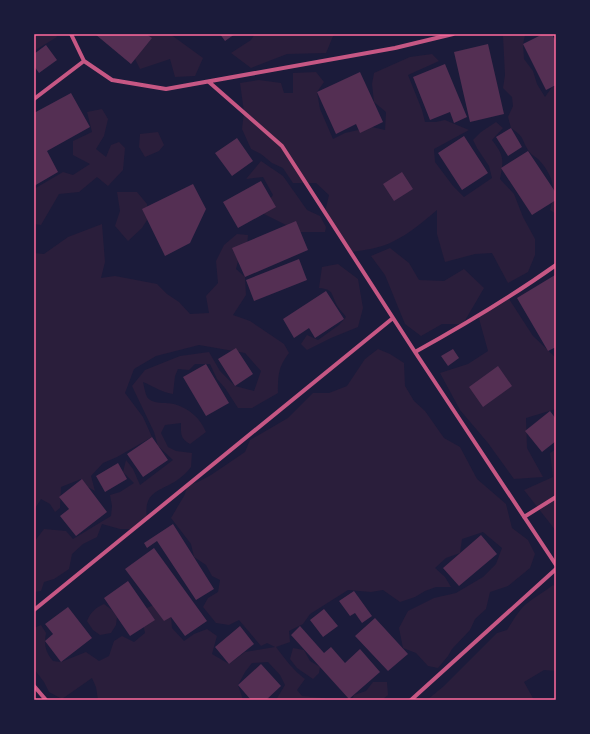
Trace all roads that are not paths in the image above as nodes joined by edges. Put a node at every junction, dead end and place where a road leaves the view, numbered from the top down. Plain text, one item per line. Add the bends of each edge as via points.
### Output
1 (71, 34) edge
2 (453, 34) edge
3 (84, 61) junction
4 (209, 82) junction
5 (34, 99) edge
6 (556, 265) edge
7 (393, 318) junction
8 (415, 352) junction
9 (556, 497) edge
10 (524, 517) junction
11 (556, 565) edge
12 (556, 569) edge
13 (34, 610) edge
14 (34, 686) edge
15 (46, 700) edge
16 (411, 700) edge

1 - 3 street
2 - 4 street via 395,48
3 - 4 street via 112,80 127,83 166,89
3 - 5 street
4 - 7 street via 282,146
6 - 8 street via 472,321
7 - 8 street
7 - 13 street
8 - 10 street
9 - 10 street
10 - 11 street
12 - 16 street
14 - 15 street

